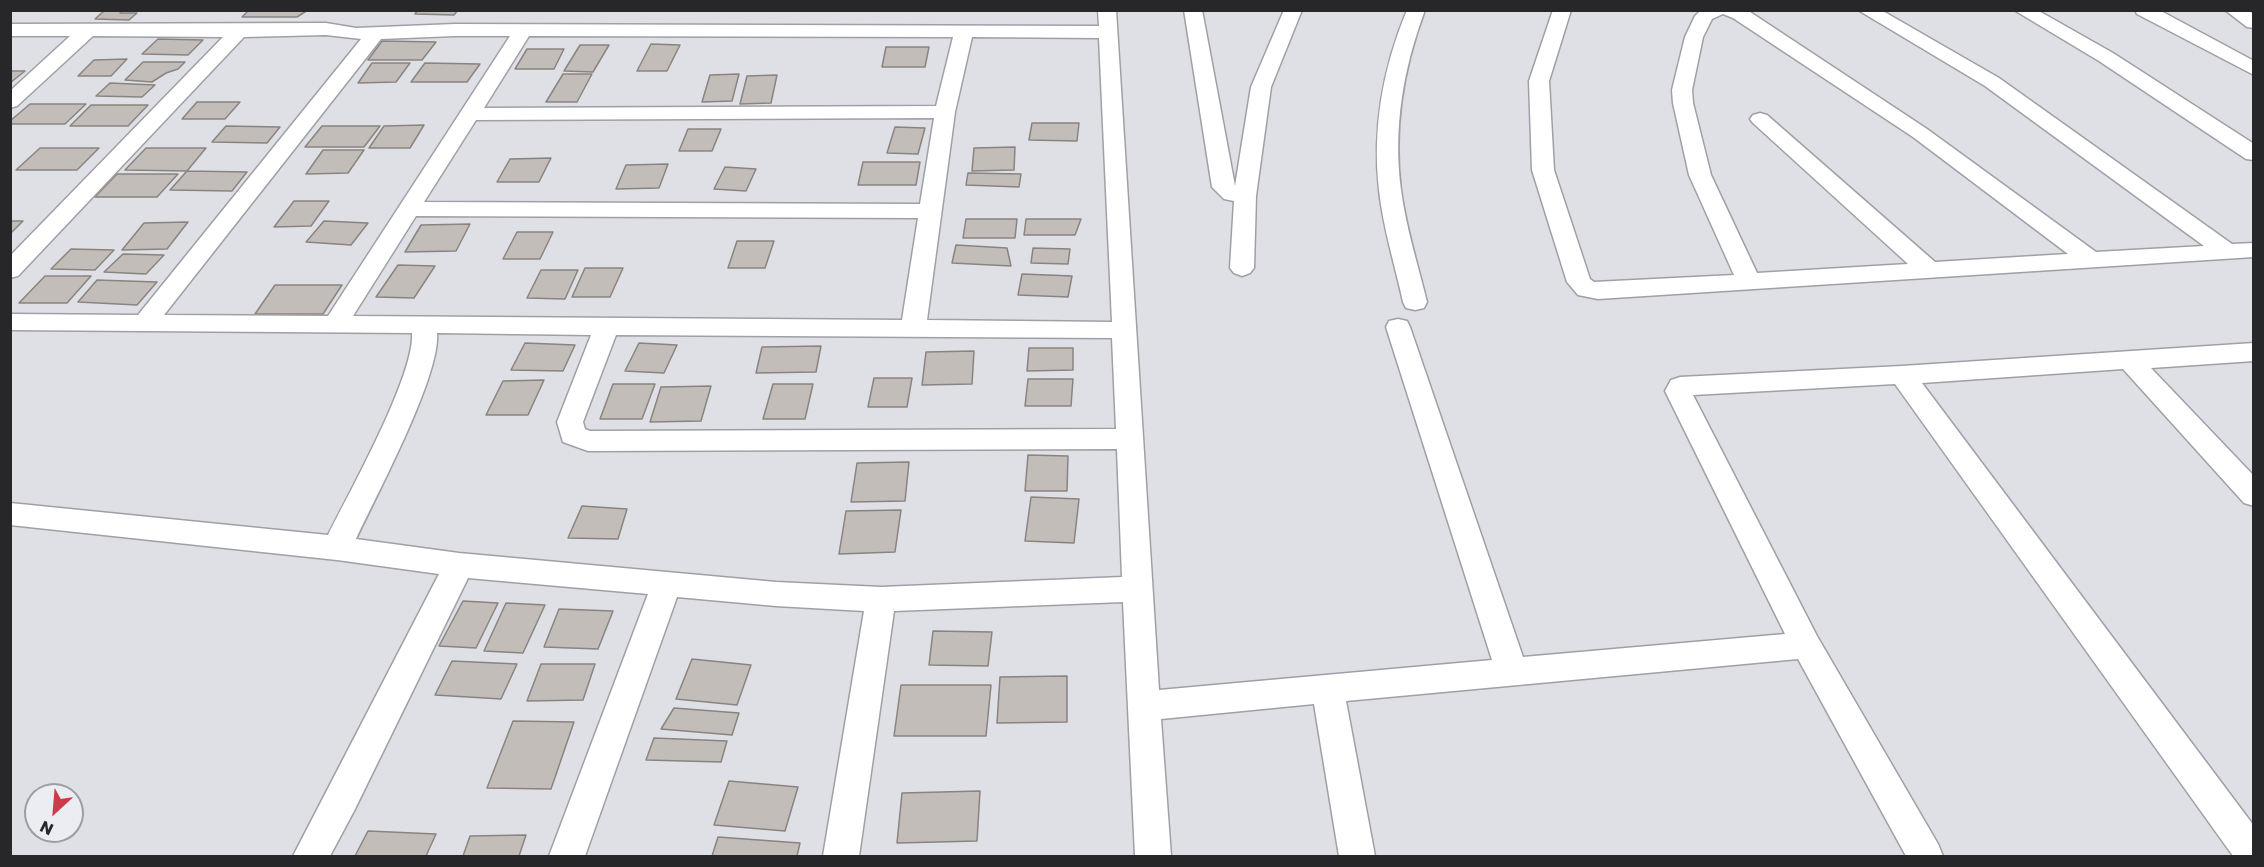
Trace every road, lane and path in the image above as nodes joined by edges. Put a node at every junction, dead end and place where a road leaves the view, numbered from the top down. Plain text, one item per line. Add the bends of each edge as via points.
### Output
1 (344, 10) edge
2 (600, 10) edge
3 (851, 10) edge
4 (1192, 10) edge
5 (1293, 10) edge
6 (1416, 10) edge
7 (1562, 10) edge
8 (1717, 10) edge
9 (1867, 10) edge
10 (2023, 10) edge
11 (2144, 10) edge
12 (2234, 10) edge
13 (1730, 11) edge
14 (1108, 21) edge
15 (2253, 23) edge
16 (326, 29) junction
17 (10, 30) edge
18 (88, 30) junction
19 (523, 30) junction
20 (589, 30) junction
21 (239, 31) junction
22 (845, 32) junction
23 (964, 32) junction
24 (375, 34) junction
25 (2253, 69) edge
26 (10, 102) edge
27 (945, 112) junction
28 (469, 114) junction
29 (1760, 119) dead end
30 (2253, 154) edge
31 (1245, 196) junction
32 (407, 209) junction
33 (930, 211) junction
34 (2253, 250) edge
35 (2228, 252) junction
36 (2091, 260) junction
37 (1242, 268) dead end
38 (10, 271) edge
39 (1930, 271) junction
40 (1749, 282) junction
41 (1415, 302) dead end
42 (146, 321) junction
43 (10, 322) edge
44 (336, 323) junction
45 (420, 324) junction
46 (607, 326) junction
47 (1398, 327) dead end
48 (913, 329) junction
49 (1125, 330) junction
50 (2253, 352) edge
51 (2130, 361) junction
52 (1902, 375) junction
53 (1129, 439) junction
54 (2253, 495) edge
55 (10, 514) edge
56 (337, 548) junction
57 (459, 565) junction
58 (667, 584) junction
59 (1136, 589) junction
60 (881, 599) junction
61 (1806, 645) junction
62 (1512, 672) junction
63 (1328, 689) junction
64 (1144, 706) junction
65 (311, 856) edge
66 (567, 856) edge
67 (841, 856) edge
68 (1153, 856) edge
69 (1357, 856) edge
70 (1925, 856) edge
71 (2253, 856) edge

1 - 16 street
2 - 20 street
3 - 22 street
4 - 31 street via 1222,187
5 - 31 street via 1261,87
6 - 41 street via 1393,77 1387,119 1390,190
7 - 40 street via 1539,81 1544,170 1579,282 1598,291
8 - 40 street via 1704,16 1694,37 1682,90 1683,103 1700,175
9 - 35 street via 1992,82
10 - 30 street via 2106,57
11 - 25 street
12 - 15 street
13 - 36 street via 1920,134
14 - 23 street
14 - 49 street
16 - 21 street
16 - 24 street
17 - 18 street
18 - 21 street
18 - 26 street
19 - 20 street
19 - 24 street
19 - 28 street
20 - 22 street
21 - 38 street
22 - 23 street
23 - 27 street
24 - 42 street
27 - 28 street
27 - 33 street
28 - 32 street
29 - 39 street
31 - 37 street
32 - 33 street
32 - 44 street
33 - 48 street
34 - 35 street
35 - 36 street
36 - 39 street
39 - 40 street
42 - 43 street
42 - 44 street
44 - 45 street
45 - 46 street
45 - 56 street via 425,341 414,381
46 - 48 street
46 - 53 street via 570,422 573,435 588,441
47 - 62 street
48 - 49 street
49 - 53 street
50 - 51 street
51 - 52 street
51 - 54 street
52 - 61 street via 1688,384 1678,391
52 - 71 street
53 - 59 street
55 - 56 street
56 - 57 street
57 - 58 street
57 - 65 street
58 - 60 street
58 - 66 street
59 - 60 street
59 - 64 street
60 - 67 street
61 - 62 street
61 - 70 street
62 - 63 street
63 - 64 street
63 - 69 street
64 - 68 street

